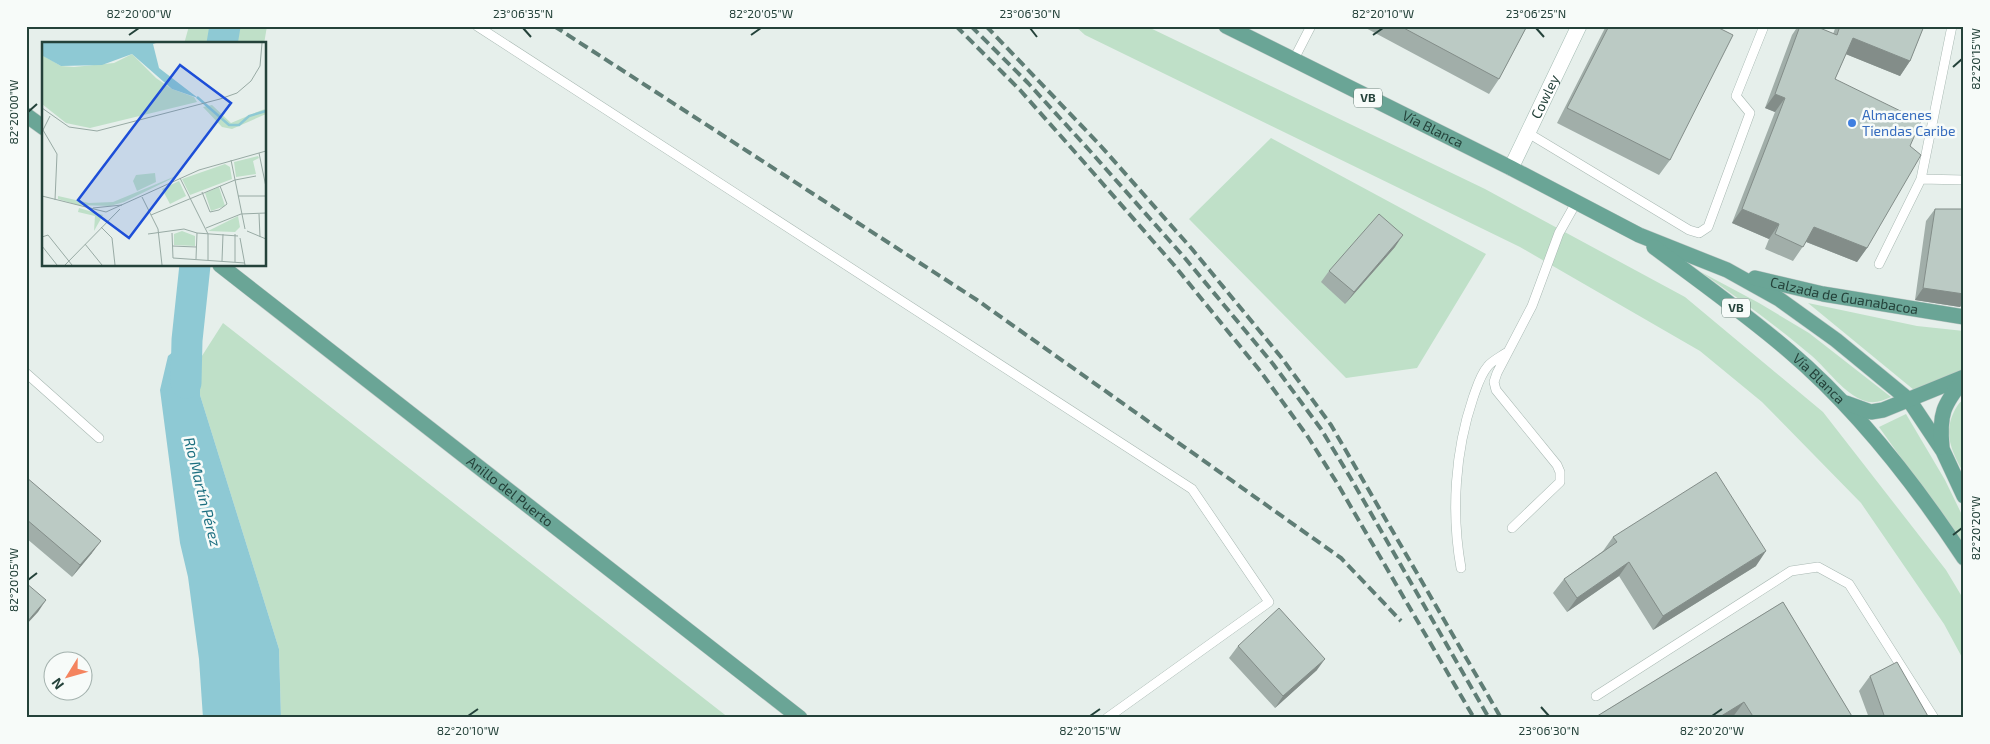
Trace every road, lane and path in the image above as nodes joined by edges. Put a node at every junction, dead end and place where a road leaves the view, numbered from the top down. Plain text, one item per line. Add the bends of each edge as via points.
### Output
1 (477, 26) edge
2 (1226, 26) edge
3 (1311, 26) edge
4 (1579, 26) edge
5 (1764, 26) edge
6 (1952, 26) edge
7 (1293, 61) junction
8 (26, 115) edge
9 (42, 127) edge
10 (1528, 133) junction
11 (1511, 168) junction
12 (1921, 179) junction
13 (1964, 180) edge
14 (1578, 202) junction
15 (1639, 235) junction
16 (1879, 264) dead end
17 (225, 268) edge
18 (1727, 270) junction
19 (1964, 317) edge
20 (1506, 353) junction
21 (26, 373) edge
22 (1964, 378) edge
23 (1828, 387) junction
24 (1909, 400) junction
25 (99, 438) dead end
26 (1942, 451) junction
27 (1964, 496) edge
28 (1512, 528) dead end
29 (1964, 558) edge
30 (1461, 568) dead end
31 (1596, 696) dead end
32 (800, 718) edge
33 (1108, 718) edge
34 (1934, 718) edge

1 - 33 lane via 1192,489 1269,602
2 - 7 main road, Vía Blanca / VB
3 - 7 lane
4 - 10 street, Cowley
5 - 10 lane via 1736,96 1750,112 1708,227 1699,233
6 - 12 lane
7 - 11 main road, Vía Blanca / VB
8 - 9 main road
10 - 11 street, Cowley
11 - 14 main road, Vía Blanca / VB
12 - 13 lane
12 - 16 lane
14 - 15 main road, Vía Blanca / VB
14 - 20 lane via 1559,233 1532,306
15 - 18 main road, Vía Blanca / VB
15 - 23 main road, Vía Blanca / VB via 1756,324
17 - 32 main road, Anillo del Puerto
18 - 19 main road, Calzada de Guanabacoa via 1823,294
18 - 24 main road, Vía Blanca / VB via 1801,314
20 - 28 lane via 1494,382 1496,390 1560,472 1560,482
20 - 30 lane via 1488,366 1465,421 1456,499
21 - 25 lane
22 - 24 main road
22 - 26 main road via 1942,416
23 - 24 main road via 1845,402 1871,412
23 - 29 main road, Vía Blanca / VB via 1896,463
24 - 26 main road, Vía Blanca / VB
26 - 27 main road, Vía Blanca / VB
31 - 34 lane via 1791,571 1818,568 1849,584

